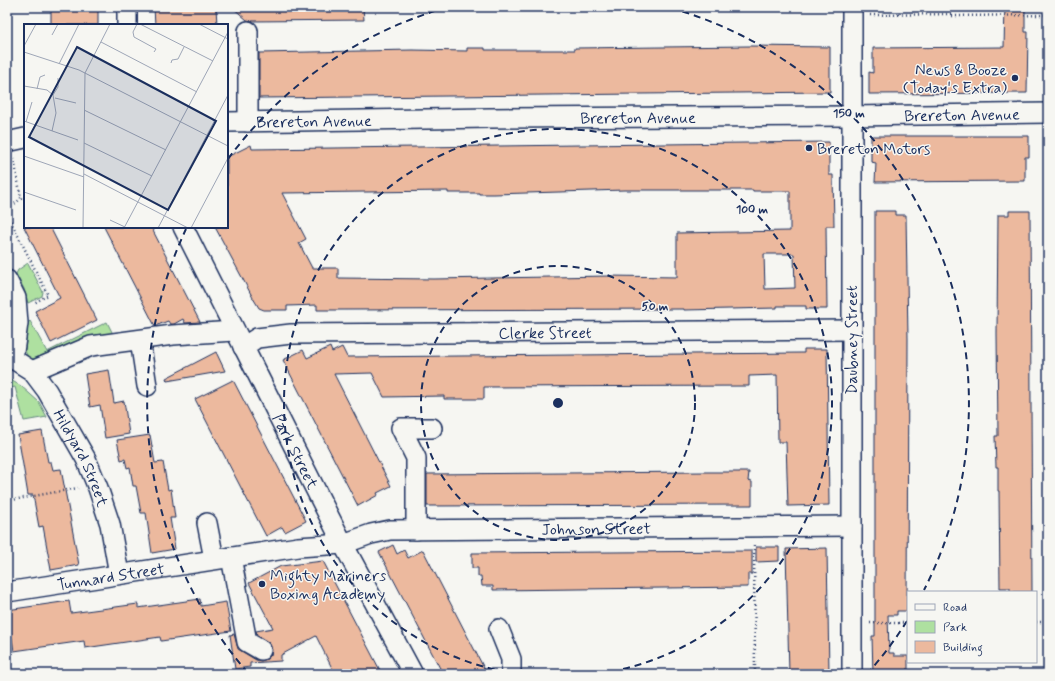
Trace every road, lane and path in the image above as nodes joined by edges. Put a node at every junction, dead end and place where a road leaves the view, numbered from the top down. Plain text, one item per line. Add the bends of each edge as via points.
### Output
1 (127, 7) edge
2 (852, 11) edge
3 (1048, 15) edge
4 (127, 24) edge
5 (248, 31) dead end
6 (1048, 113) edge
7 (851, 116) junction
8 (228, 122) edge
9 (248, 122) junction
10 (14, 140) edge
11 (7, 206) edge
12 (7, 214) edge
13 (184, 228) edge
14 (7, 280) edge
15 (17, 308) junction
16 (851, 330) junction
17 (239, 339) junction
18 (140, 340) junction
19 (10, 358) edge
20 (32, 371) junction
21 (146, 386) dead end
22 (432, 428) dead end
23 (97, 486) junction
24 (7, 501) edge
25 (207, 522) dead end
26 (852, 526) junction
27 (754, 527) junction
28 (416, 530) junction
29 (343, 544) junction
30 (222, 558) junction
31 (119, 574) junction
32 (7, 592) edge
33 (1037, 622) edge
34 (1048, 622) edge
35 (852, 623) junction
36 (907, 623) edge
37 (499, 629) dead end
38 (261, 650) dead end
39 (413, 674) edge
40 (511, 674) edge
41 (755, 674) edge
42 (852, 674) edge

1 - 4 street
2 - 3 path via 951,16
2 - 7 street, Daubney Street
5 - 9 street
6 - 7 street, Brereton Avenue
7 - 9 street, Brereton Avenue
7 - 16 street, Daubney Street
8 - 9 street, Brereton Avenue
10 - 11 path via 21,198
12 - 15 path via 48,296
13 - 17 street, Park Street
14 - 15 street, Hildyard Street via 16,298
15 - 19 street, Hildyard Street via 18,324
16 - 17 street, Clerke Street via 291,334
16 - 26 street, Daubney Street
17 - 18 street via 173,335
17 - 29 street, Park Street
18 - 20 street via 91,346
18 - 21 street
19 - 20 street, Hildyard Street
20 - 23 street, Hildyard Street via 47,391 86,459
22 - 28 street via 401,428 416,458
23 - 24 path
23 - 31 street, Hildyard Street via 110,524
25 - 30 street
26 - 27 street, Johnson Street
26 - 35 street, Daubney Street
27 - 28 street, Johnson Street
27 - 41 path
28 - 29 street, Johnson Street via 390,530
29 - 30 street, Tunnard Street via 298,547
29 - 39 street, Park Street
30 - 31 street, Tunnard Street
30 - 38 street via 247,642
31 - 32 street, Tunnard Street
33 - 34 path
35 - 36 path
35 - 42 street, Daubney Street
37 - 40 street via 511,658

